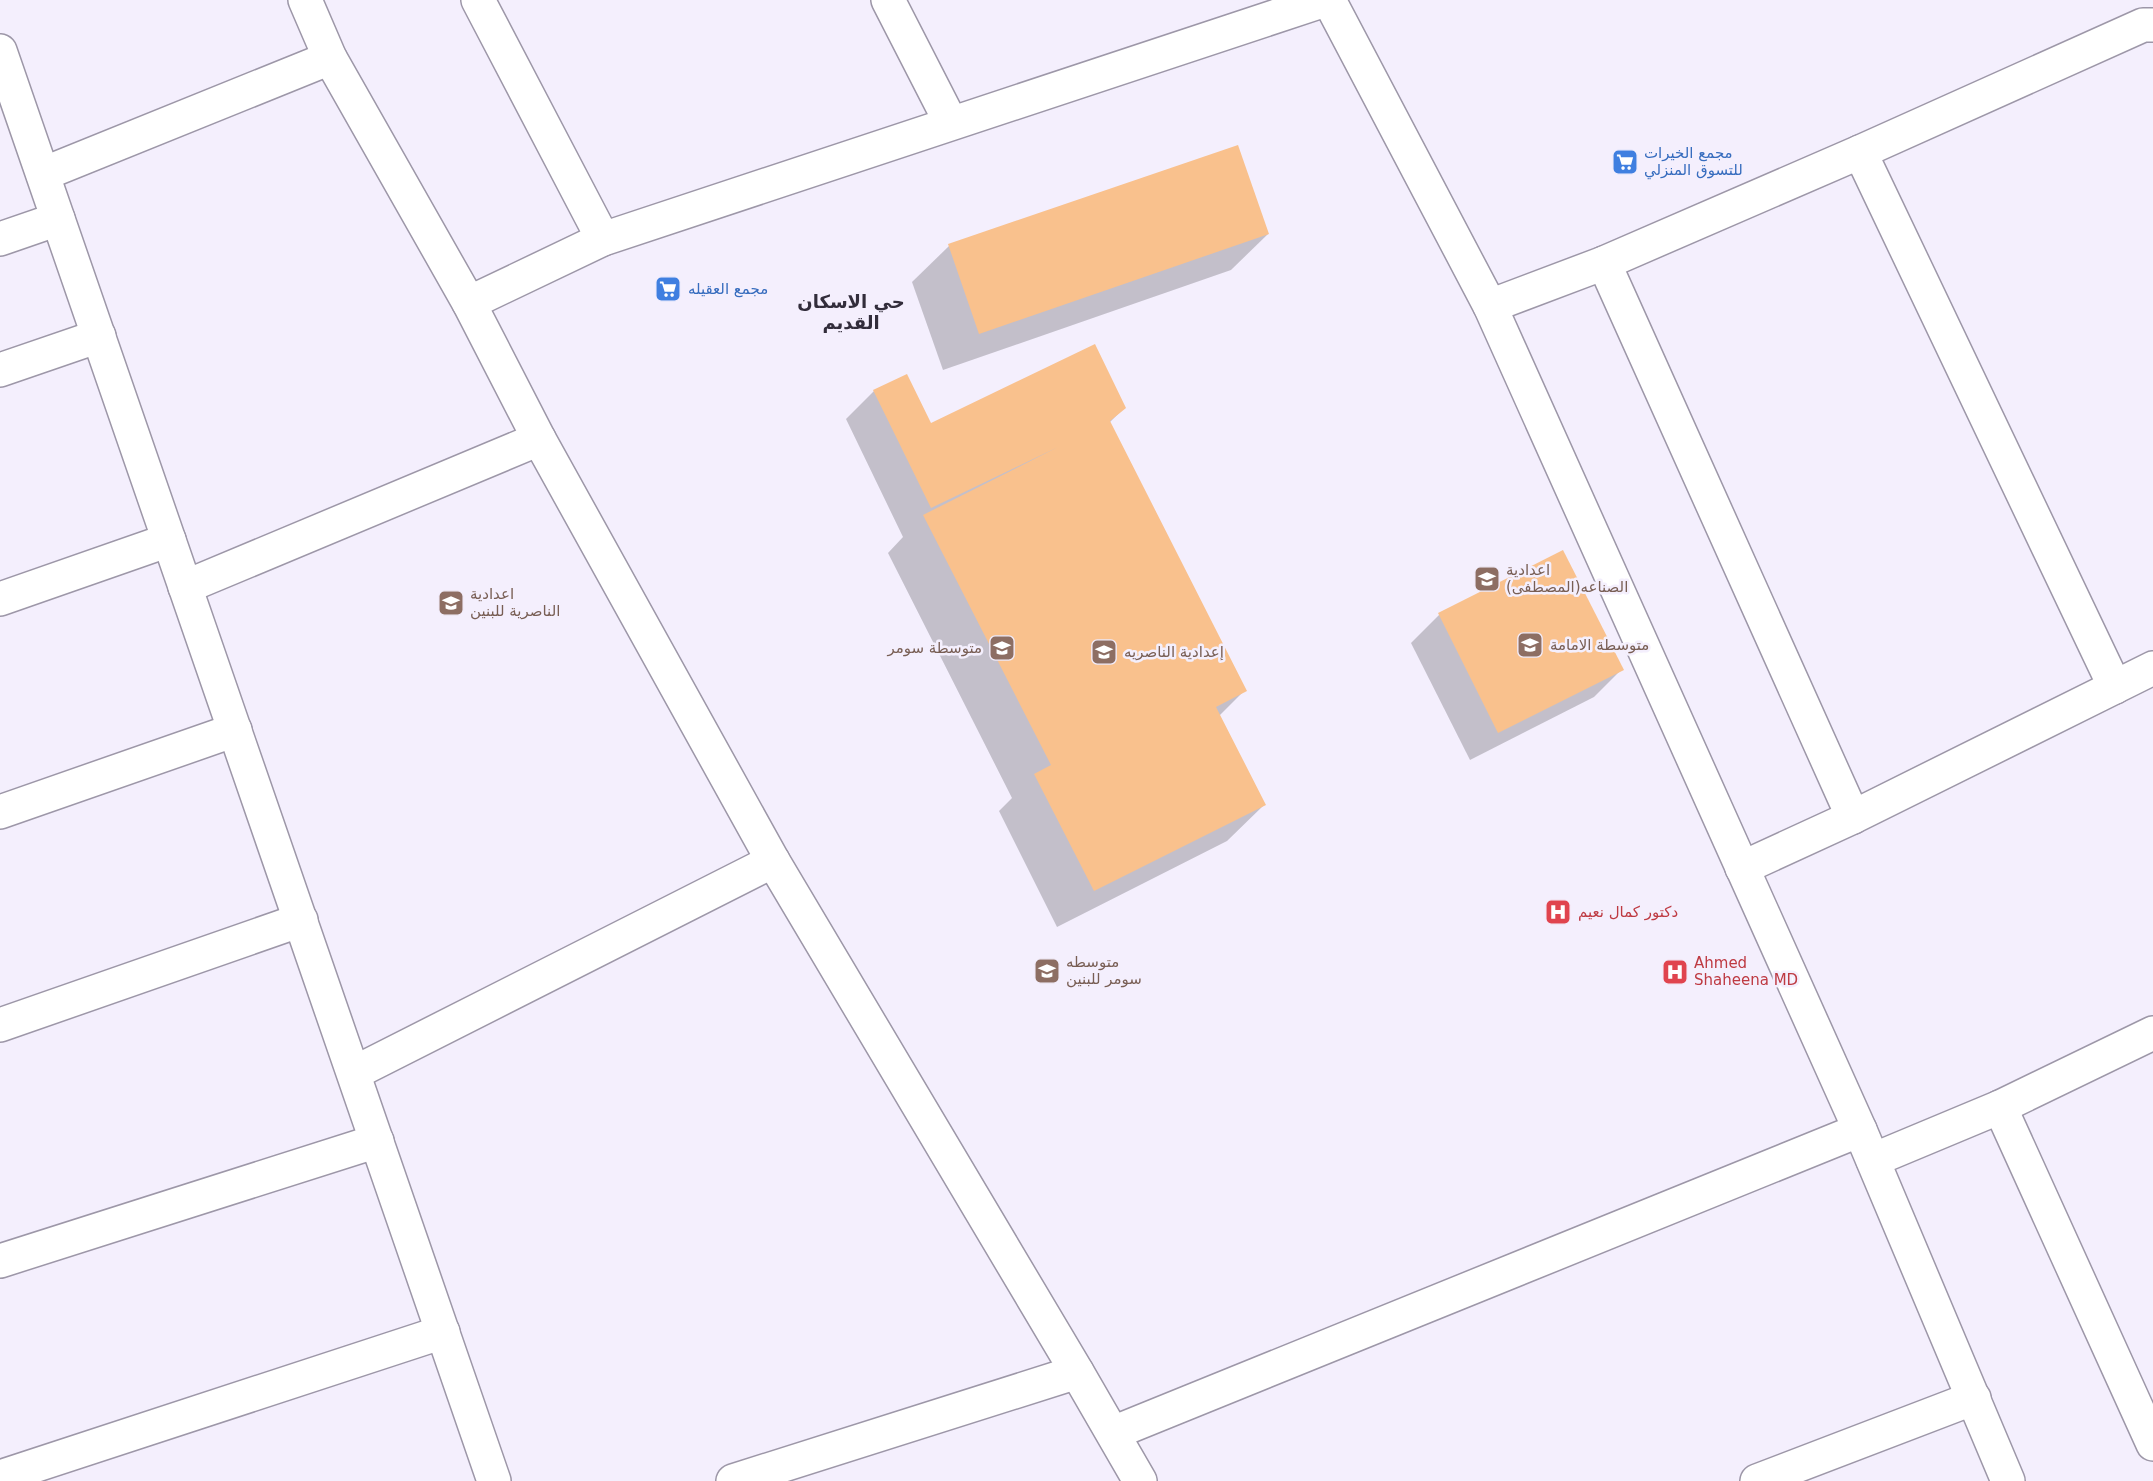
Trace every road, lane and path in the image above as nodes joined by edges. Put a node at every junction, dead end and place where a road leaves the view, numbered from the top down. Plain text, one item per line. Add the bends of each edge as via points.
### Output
1 (305, 0) edge
2 (477, 0) edge
3 (888, 0) edge
4 (1327, 0) edge
5 (2153, 25) edge
6 (0, 51) edge
7 (330, 58) junction
8 (951, 123) junction
9 (1860, 152) junction
10 (43, 174) junction
11 (58, 219) junction
12 (0, 238) edge
13 (603, 239) junction
14 (1604, 263) junction
15 (469, 303) junction
16 (1490, 306) junction
17 (99, 336) junction
18 (0, 370) edge
19 (539, 439) junction
20 (169, 540) junction
21 (185, 587) junction
22 (0, 599) edge
23 (2153, 668) edge
24 (2115, 687) junction
25 (235, 730) junction
26 (0, 812) edge
27 (1853, 817) junction
28 (773, 861) junction
29 (1742, 868) junction
30 (301, 920) junction
31 (0, 1025) edge
32 (2153, 1033) edge
33 (354, 1073) junction
34 (2000, 1107) junction
35 (1860, 1130) junction
36 (377, 1141) junction
37 (1873, 1160) junction
38 (0, 1261) edge
39 (444, 1332) junction
40 (1077, 1372) junction
41 (1974, 1398) junction
42 (1113, 1434) junction
43 (2153, 1444) edge
44 (0, 1477) edge
45 (494, 1481) edge
46 (733, 1481) edge
47 (1140, 1481) edge
48 (1757, 1481) edge
49 (2008, 1481) edge

1 - 7 street
2 - 13 street
3 - 8 street
4 - 8 street
4 - 16 street
5 - 9 street via 2144,25
6 - 10 street
7 - 10 street
7 - 15 street
8 - 13 street
9 - 14 street
9 - 24 street
10 - 11 street
11 - 12 street
11 - 17 street
13 - 15 street
14 - 16 street
14 - 27 street
15 - 19 street
16 - 29 street
17 - 18 street
17 - 20 street
19 - 21 street
19 - 28 street
20 - 21 street
20 - 22 street
21 - 25 street
23 - 24 street
24 - 27 street
25 - 26 street
25 - 30 street
27 - 29 street
28 - 33 street
28 - 40 street
29 - 35 street
30 - 31 street
30 - 33 street
32 - 34 street
33 - 36 street
34 - 37 street
34 - 43 street
35 - 37 street
35 - 42 street
36 - 38 street
36 - 39 street
37 - 41 street
39 - 44 street
39 - 45 street
40 - 42 street
40 - 46 street
41 - 48 street
41 - 49 street
42 - 47 street

